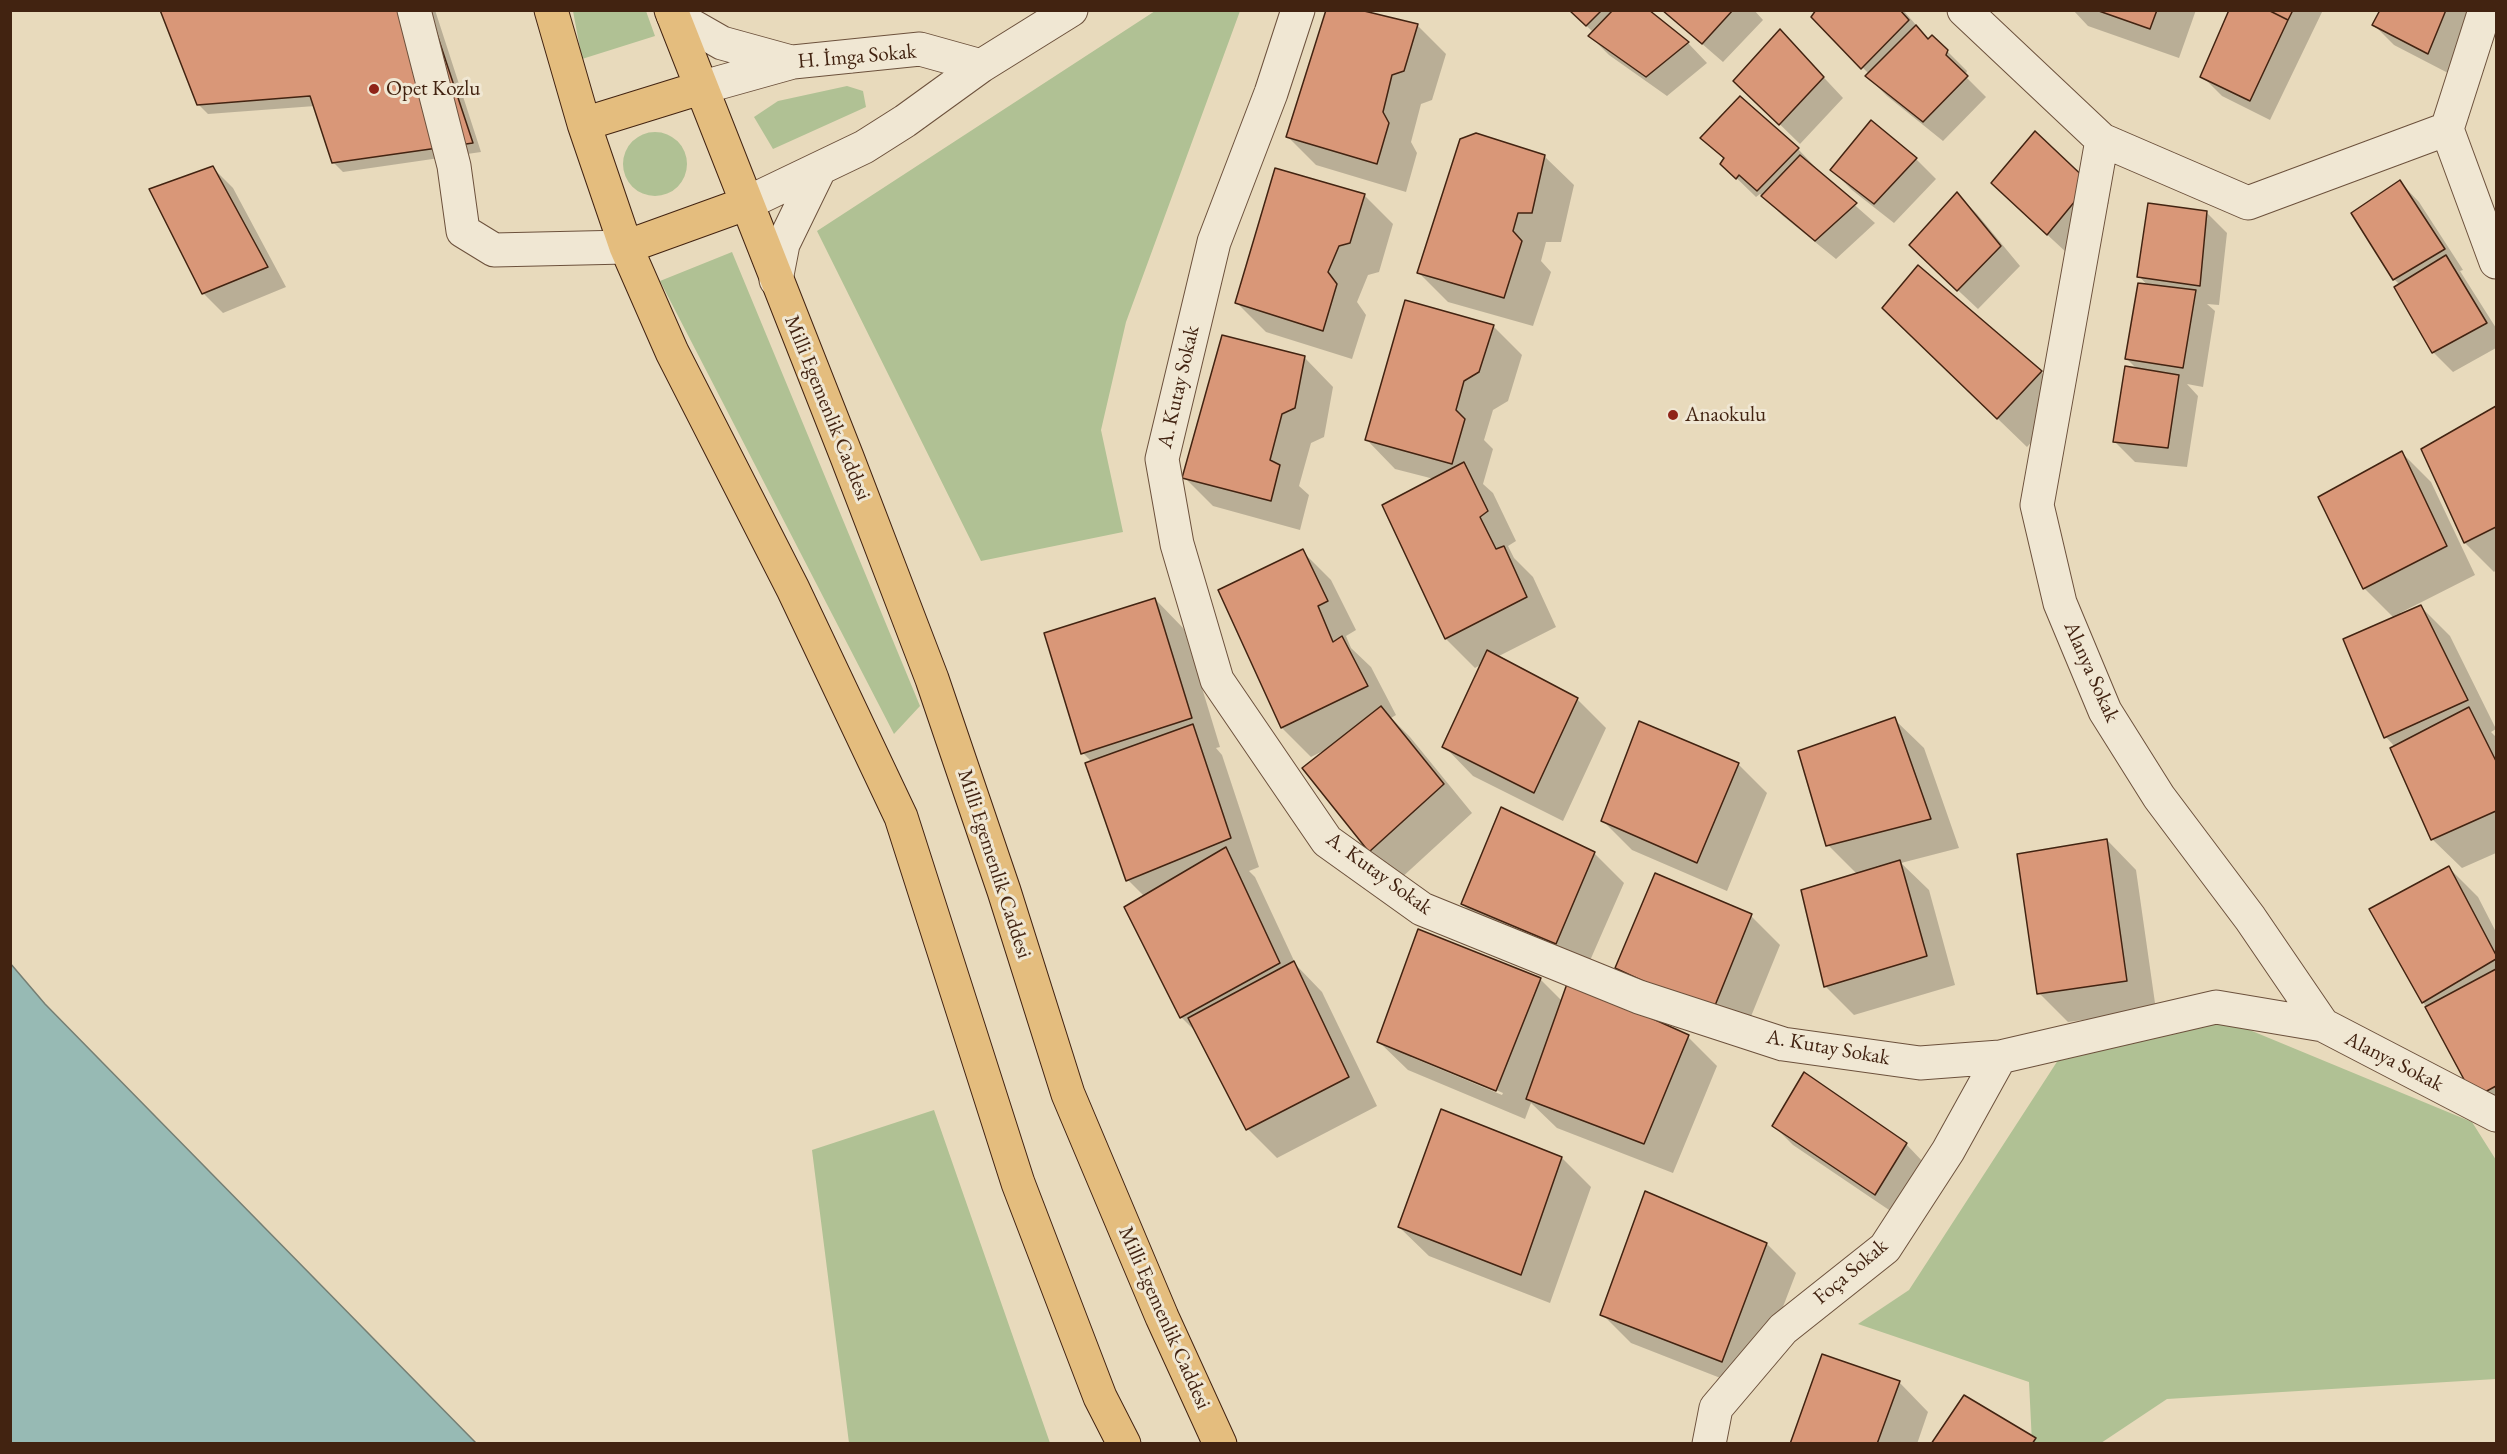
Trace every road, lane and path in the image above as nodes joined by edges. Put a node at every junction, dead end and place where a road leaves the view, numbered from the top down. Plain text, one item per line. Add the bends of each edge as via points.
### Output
1 (414, 10) edge
2 (552, 10) edge
3 (1071, 10) edge
4 (1298, 10) edge
5 (1964, 10) edge
6 (2484, 10) edge
7 (671, 13) edge
8 (793, 62) junction
9 (981, 66) junction
10 (700, 88) junction
11 (584, 124) junction
12 (2447, 129) junction
13 (2102, 140) junction
14 (819, 170) junction
15 (745, 204) junction
16 (626, 247) junction
17 (2496, 262) edge
18 (776, 280) junction
19 (2323, 1025) junction
20 (2000, 1057) junction
21 (2496, 1115) edge
22 (1124, 1443) edge
23 (1220, 1443) edge
24 (1709, 1443) edge

1 - 16 street via 454,165 463,231 494,250
2 - 11 highway
3 - 9 street
4 - 20 street, A. Kutay Sokak via 1214,242 1162,459 1177,544 1217,680 1327,841 1422,909 1639,997 1783,1044 1920,1063
5 - 13 street
6 - 12 street
7 - 8 street via 722,43
7 - 10 highway
8 - 9 street, H. İmga Sokak via 920,49
8 - 10 street, H. İmga Sokak
9 - 14 street via 905,121
10 - 11 highway
10 - 15 highway, Milli Egemenlik Caddesi
11 - 16 highway
12 - 13 street via 2248,203
12 - 17 street
13 - 19 street, Alanya Sokak via 2037,505 2060,603 2105,711 2159,797 2250,918
14 - 15 street
14 - 18 street via 783,244
15 - 16 highway
15 - 18 highway, Milli Egemenlik Caddesi
16 - 22 highway via 672,352 793,589 901,817 1018,1183 1100,1397
18 - 23 highway, Milli Egemenlik Caddesi via 932,679 1068,1094
19 - 20 street, A. Kutay Sokak via 2216,1007
19 - 21 street, Alanya Sokak
20 - 24 street, Foça Sokak via 1948,1151 1886,1248 1783,1329 1716,1408

